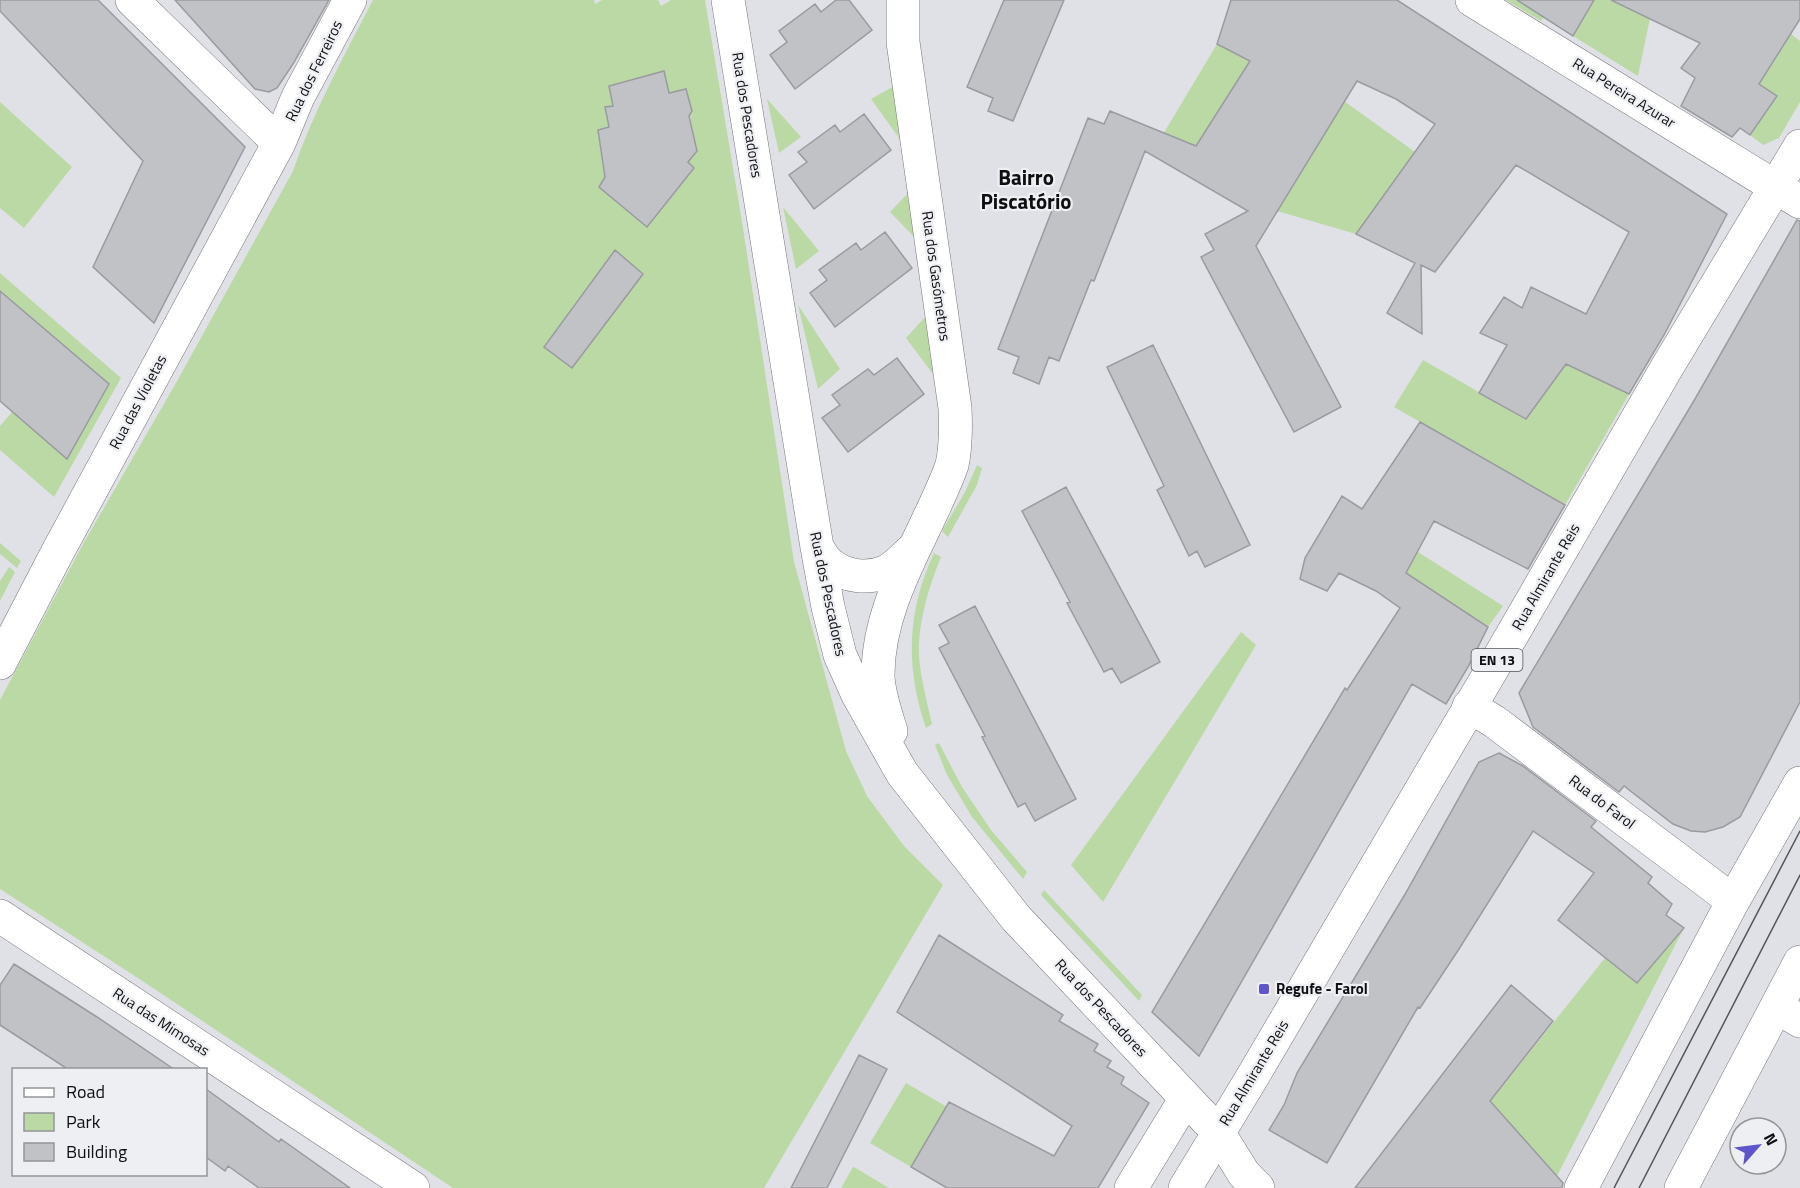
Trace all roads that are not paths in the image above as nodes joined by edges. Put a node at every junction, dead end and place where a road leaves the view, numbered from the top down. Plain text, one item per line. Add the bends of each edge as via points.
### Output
1 (132, 0) edge
2 (350, 0) edge
3 (728, 0) edge
4 (903, 0) edge
5 (1472, 0) edge
6 (279, 142) junction
7 (1800, 146) edge
8 (1787, 194) edge
9 (916, 546) junction
10 (817, 547) junction
11 (0, 663) edge
12 (1469, 706) junction
13 (902, 773) junction
14 (1800, 783) edge
15 (1733, 901) junction
16 (0, 916) edge
17 (1800, 962) edge
18 (1789, 1014) edge
19 (1186, 1098) junction
20 (1218, 1132) junction
21 (413, 1188) edge
22 (1131, 1188) edge
23 (1185, 1188) edge
24 (1258, 1188) edge
25 (1581, 1188) edge
26 (1681, 1188) edge

1 - 6 street
2 - 6 street, Rua dos Ferreiros
3 - 10 street, Rua dos Pescadores
4 - 9 street, Rua dos Gasómetros via 903,42 956,431 952,465
5 - 8 street, Rua Pereira Azurar
6 - 11 street, Rua das Violetas
7 - 8 street, Rua Almirante Reis / EN 13
8 - 12 street, Rua Almirante Reis / EN 13 via 1666,369
9 - 10 street, Rua dos Gasómetros via 885,572 861,576 850,575 830,564
9 - 13 street, Rua dos Gasómetros via 895,593 881,644 878,679
10 - 13 street, Rua dos Pescadores via 840,655
12 - 15 street, Rua do Farol via 1496,722
12 - 20 street, Rua Almirante Reis / EN 13
13 - 19 street, Rua dos Pescadores via 1016,918
14 - 15 street
15 - 25 street
16 - 21 street, Rua das Mimosas
17 - 18 street
18 - 26 street
19 - 20 street, Rua dos Pescadores
19 - 22 street
20 - 23 street, EN 13
20 - 24 street, Rua dos Pescadores via 1244,1174

